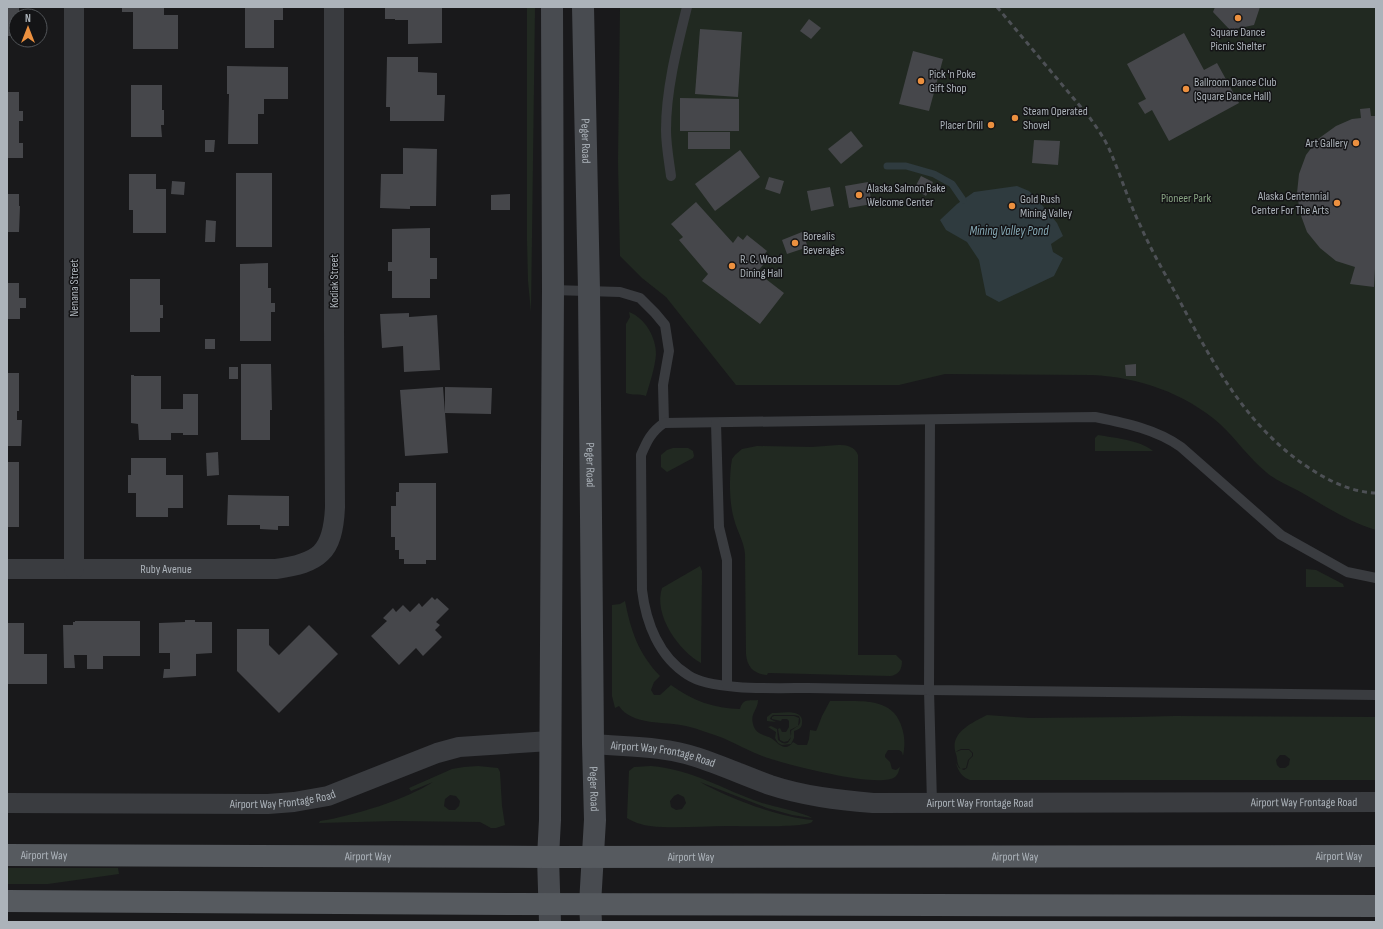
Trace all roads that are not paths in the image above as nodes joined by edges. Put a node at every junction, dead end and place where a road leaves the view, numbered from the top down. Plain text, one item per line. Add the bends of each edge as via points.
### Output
1 (74, 7) edge
2 (334, 7) edge
3 (552, 7) edge
4 (583, 7) edge
5 (687, 7) edge
6 (671, 176) dead end
7 (553, 290) junction
8 (588, 290) junction
9 (930, 420) junction
10 (664, 423) junction
11 (716, 423) junction
12 (322, 553) joint
13 (7, 569) edge
14 (74, 569) junction
15 (1376, 578) edge
16 (727, 685) junction
17 (929, 690) junction
18 (1376, 695) edge
19 (550, 741) junction
20 (593, 744) junction
21 (7, 802) edge
22 (1376, 802) edge
23 (932, 803) junction
24 (7, 855) edge
25 (593, 856) junction
26 (1376, 856) edge
27 (548, 857) junction
28 (7, 901) edge
29 (1376, 906) edge
30 (549, 913) edge
31 (590, 913) edge

1 - 14 street, Nenana Street
2 - 12 street, Kodiak Street via 335,507 332,533
3 - 7 main road
4 - 8 main road, Peger Road
5 - 6 lane via 668,100 666,131
7 - 8 lane
7 - 19 main road
8 - 10 lane via 620,292 640,298 664,325 669,351 663,385
8 - 20 main road, Peger Road
9 - 11 lane
9 - 15 lane via 1094,418 1115,421 1169,438 1281,535 1347,572
9 - 17 lane
10 - 11 lane
10 - 16 lane via 654,430 641,455 644,607 656,640 675,664 688,676 706,683
11 - 16 lane via 719,527 727,560
12 - 14 street, Ruby Avenue via 296,566 276,569
13 - 14 street, Ruby Avenue
16 - 17 lane via 764,688
17 - 18 lane
17 - 23 lane
19 - 21 street, Airport Way Frontage Road via 459,747 437,753 328,796 294,802
19 - 27 main road
20 - 23 street, Airport Way Frontage Road via 675,751 772,786 834,800
20 - 25 main road, Peger Road
22 - 23 street, Airport Way Frontage Road
24 - 27 main road, Airport Way
25 - 26 main road, Airport Way
25 - 27 main road, Airport Way
25 - 31 main road, Peger Road
27 - 30 main road
28 - 30 main road
29 - 31 main road
30 - 31 main road

